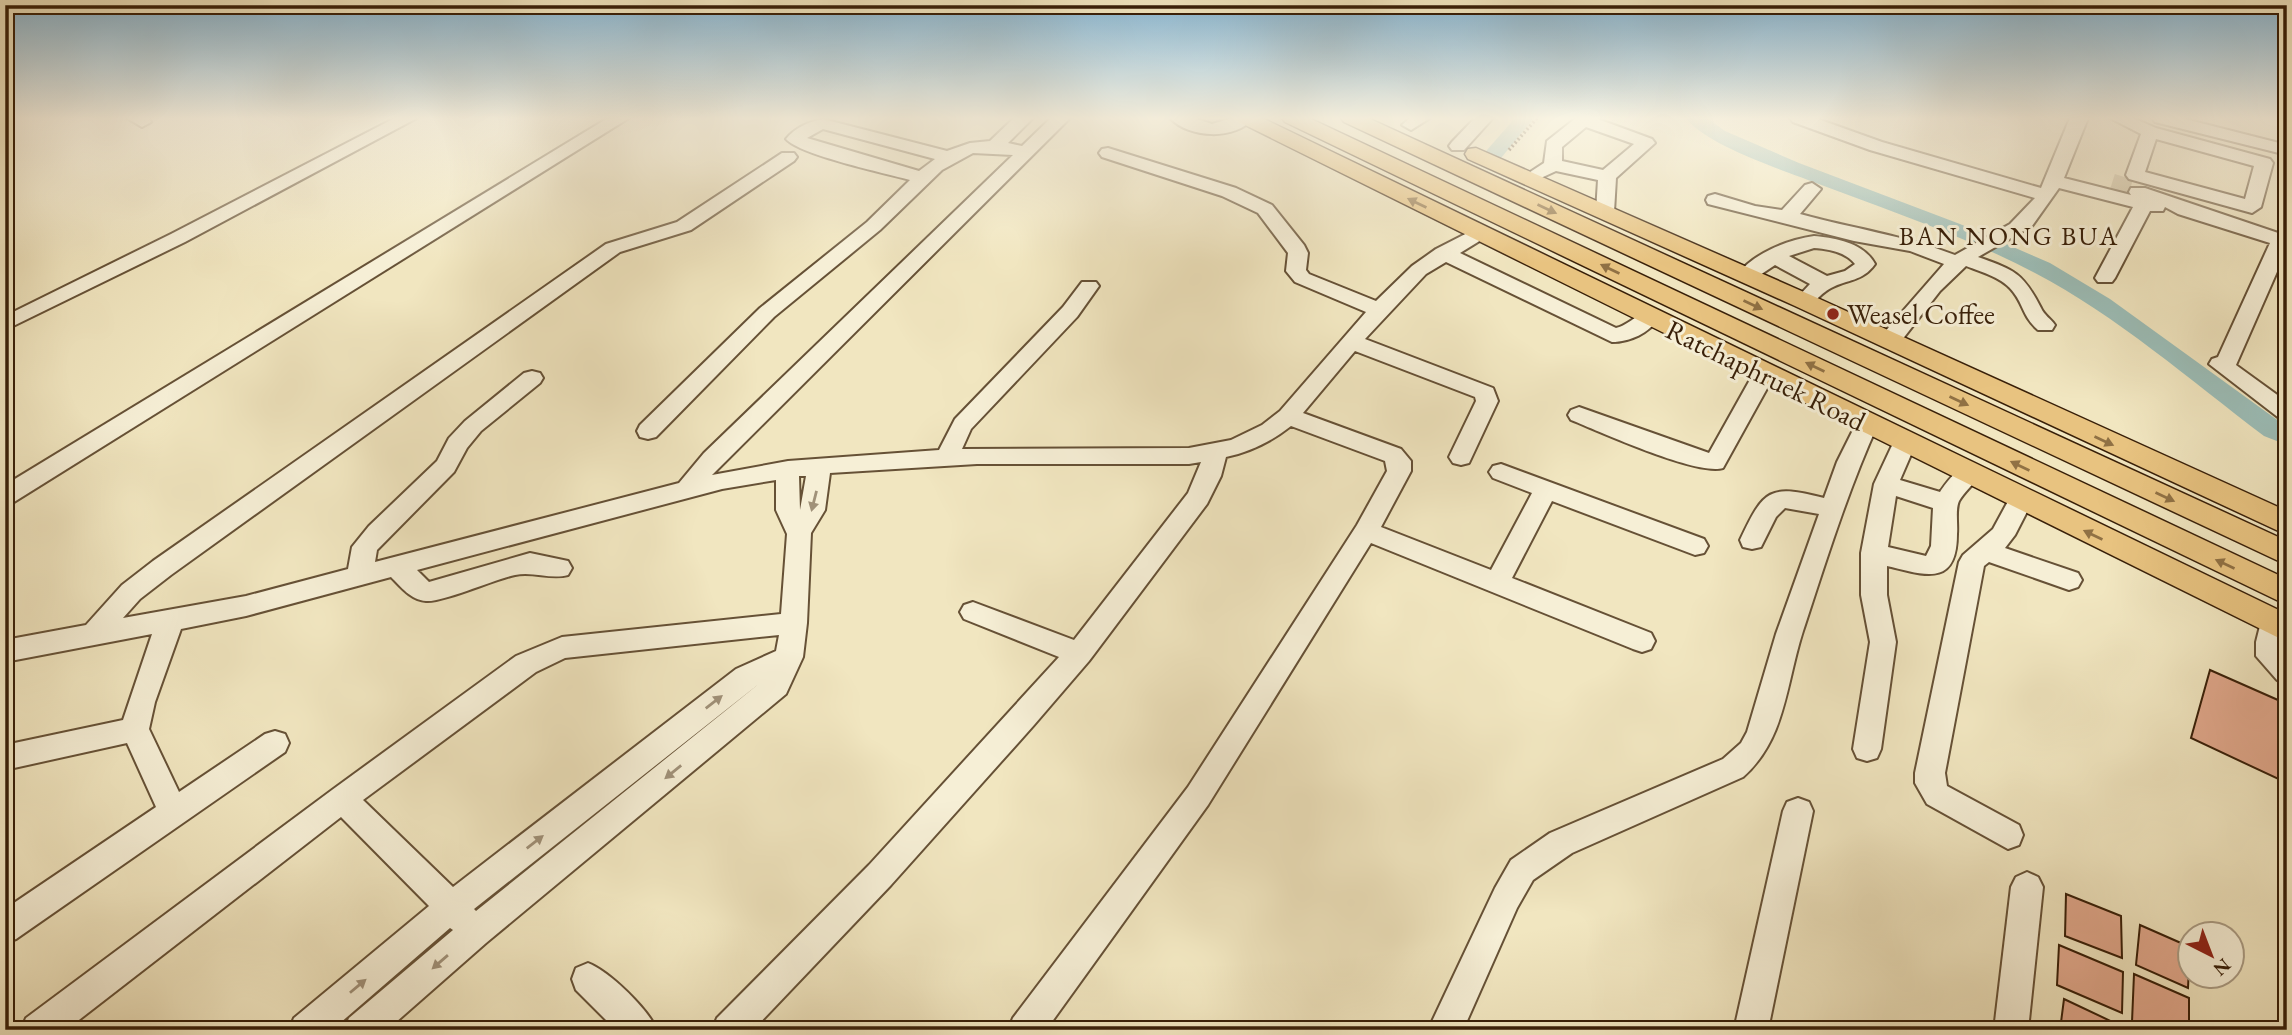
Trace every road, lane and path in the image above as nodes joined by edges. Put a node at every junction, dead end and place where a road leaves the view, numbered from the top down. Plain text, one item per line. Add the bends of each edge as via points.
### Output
1 (315, 166) edge
2 (541, 166) edge
3 (774, 166) edge
4 (880, 166) edge
5 (936, 166) edge
6 (1012, 166) edge
7 (1148, 166) edge
8 (1343, 166) edge
9 (1393, 166) edge
10 (1455, 166) edge
11 (1503, 166) edge
12 (1551, 166) edge
13 (1560, 166) edge
14 (1619, 166) edge
15 (1962, 166) edge
16 (2059, 166) edge
17 (2139, 166) tunnel mouth
18 (2263, 166) edge
19 (1940, 175) dead end
20 (1608, 176) junction
21 (922, 178) junction
22 (1530, 178) junction
23 (2112, 183) tunnel mouth
24 (2050, 187) junction
25 (1812, 190) dead end
26 (2141, 196) junction
27 (1715, 200) dead end
28 (1605, 212) junction
29 (1787, 216) junction
30 (1479, 233) junction
31 (2284, 241) edge
32 (1443, 253) junction
33 (1773, 256) junction
34 (1965, 257) junction
35 (1746, 275) junction
36 (2105, 278) dead end
37 (1824, 283) junction
38 (1089, 286) dead end
39 (1804, 301) junction
40 (1379, 310) junction
41 (1649, 318) junction
42 (5, 324) edge
43 (2045, 325) dead end
44 (1890, 340) junction
45 (1352, 342) junction
46 (1764, 374) junction
47 (532, 378) dead end
48 (2287, 413) edge
49 (1579, 415) dead end
50 (1289, 416) junction
51 (1867, 424) junction
52 (648, 431) dead end
53 (1904, 443) junction
54 (1215, 453) junction
55 (1461, 457) dead end
56 (948, 458) junction
57 (820, 466) junction
58 (789, 469) junction
59 (1501, 472) dead end
60 (1968, 475) junction
61 (1886, 484) junction
62 (1546, 489) junction
63 (687, 490) junction
64 (5, 496) edge
65 (2021, 500) junction
66 (1945, 503) junction
67 (1832, 509) junction
68 (2283, 517) edge
69 (1366, 531) junction
70 (799, 533) junction
71 (1752, 540) dead end
72 (1695, 546) dead end
73 (1986, 551) junction
74 (1874, 553) junction
75 (2287, 554) edge
76 (395, 565) junction
77 (559, 568) dead end
78 (359, 576) junction
79 (2069, 580) dead end
80 (1497, 582) junction
81 (2287, 593) edge
82 (973, 612) dead end
83 (170, 622) junction
84 (794, 623) junction
85 (2279, 625) edge
86 (93, 635) junction
87 (1642, 642) dead end
88 (5, 651) edge
89 (1079, 653) junction
90 (789, 657) junction
91 (2287, 672) edge
92 (135, 729) junction
93 (275, 743) dead end
94 (1867, 749) dead end
95 (5, 758) edge
96 (342, 799) junction
97 (1798, 811) dead end
98 (174, 813) junction
99 (2008, 835) dead end
100 (2027, 887) dead end
101 (452, 907) junction
102 (5, 928) edge
103 (475, 932) junction
104 (587, 979) dead end
105 (38, 1030) edge
106 (306, 1030) edge
107 (361, 1030) edge
108 (640, 1030) edge
109 (729, 1030) edge
110 (1025, 1030) edge
111 (1445, 1030) edge
112 (1751, 1030) edge
113 (2011, 1030) edge

1 - 42 street
2 - 64 street
3 - 86 street via 684,226 613,248 152,576 131,592
4 - 21 street
5 - 21 street
6 - 63 street via 712,459
7 - 40 street via 1265,209 1294,244 1296,271 1302,278
30 -> 8 main road, Ratchaphruek Road
81 -> 9 main road, Ratchaphruek Road
10 -> 75 main road, Ratchaphruek Road
11 - 22 main road
12 - 22 street
13 - 20 street
14 - 20 street
15 - 24 street
16 - 24 street
17 - 18 street via 2135,175 2252,207
19 - 24 street
20 - 28 street
21 - 52 street via 898,204 747,330
22 - 28 main road
23 - 24 street
24 - 26 street
24 - 34 street via 2032,215
25 - 29 street
26 - 31 street
26 - 36 street
27 - 29 street
28 - 35 main road
29 - 34 street
30 - 32 street
30 - 41 main road, Ratchaphruek Road
31 - 48 street via 2224,362
32 - 40 street
32 - 41 street via 1612,335 1630,333
33 - 35 street
33 - 37 street
33 - 37 street via 1806,242 1861,256 1865,264 1861,271
34 - 43 street via 2014,281 2025,293 2029,310
34 - 44 street
35 - 39 main road
37 - 39 street
38 - 56 street via 963,424
39 - 44 main road
40 - 45 street
41 - 46 main road, Ratchaphruek Road
44 -> 68 main road
45 - 50 street
45 - 55 street via 1485,393 1487,401
46 - 49 street via 1715,462
46 - 51 main road, Ratchaphruek Road
47 - 78 street via 473,426 446,466 378,532 366,547
50 - 54 street via 1253,441
50 - 69 street via 1393,454 1399,461 1399,471
51 - 53 main road, Ratchaphruek Road
51 - 67 street
53 - 60 main road, Ratchaphruek Road
53 - 61 street
54 - 56 street
54 - 89 street via 1198,498
56 - 57 street
57 - 58 street
57 -> 70 street via 813,510
58 - 63 street
58 - 70 street via 787,510
59 - 62 street
60 - 65 main road, Ratchaphruek Road
60 - 66 street
61 - 66 street
61 - 74 street
62 - 72 street
62 - 80 street
63 - 76 street
65 - 73 street via 2006,532
85 -> 65 main road, Ratchaphruek Road
66 - 74 street via 1945,542 1940,559 1931,567
67 - 71 street via 1775,500
67 - 111 street via 1761,734 1751,752 1733,768 1560,844 1522,870
69 - 80 street
69 - 110 street via 1198,796
70 - 84 street
73 - 79 street
73 - 99 street via 1972,562 1930,783 1937,794
74 - 94 street via 1874,595 1883,642
76 - 77 street via 428,592 530,563
76 - 78 street
78 - 83 street
80 - 87 street
82 - 89 street
83 - 86 street
83 - 92 street
84 - 90 street
84 - 96 street via 546,653
85 - 91 street via 2269,642 2270,656
86 - 88 street
89 - 109 street via 889,865
101 -> 90 street via 746,677
90 -> 103 street via 776,686 759,703
92 - 95 street
92 - 98 street
93 - 98 street
96 - 101 street
96 - 105 street
97 - 112 street
98 - 102 street
100 - 113 street
101 - 103 street
106 -> 101 street
103 -> 107 street
104 - 108 street

